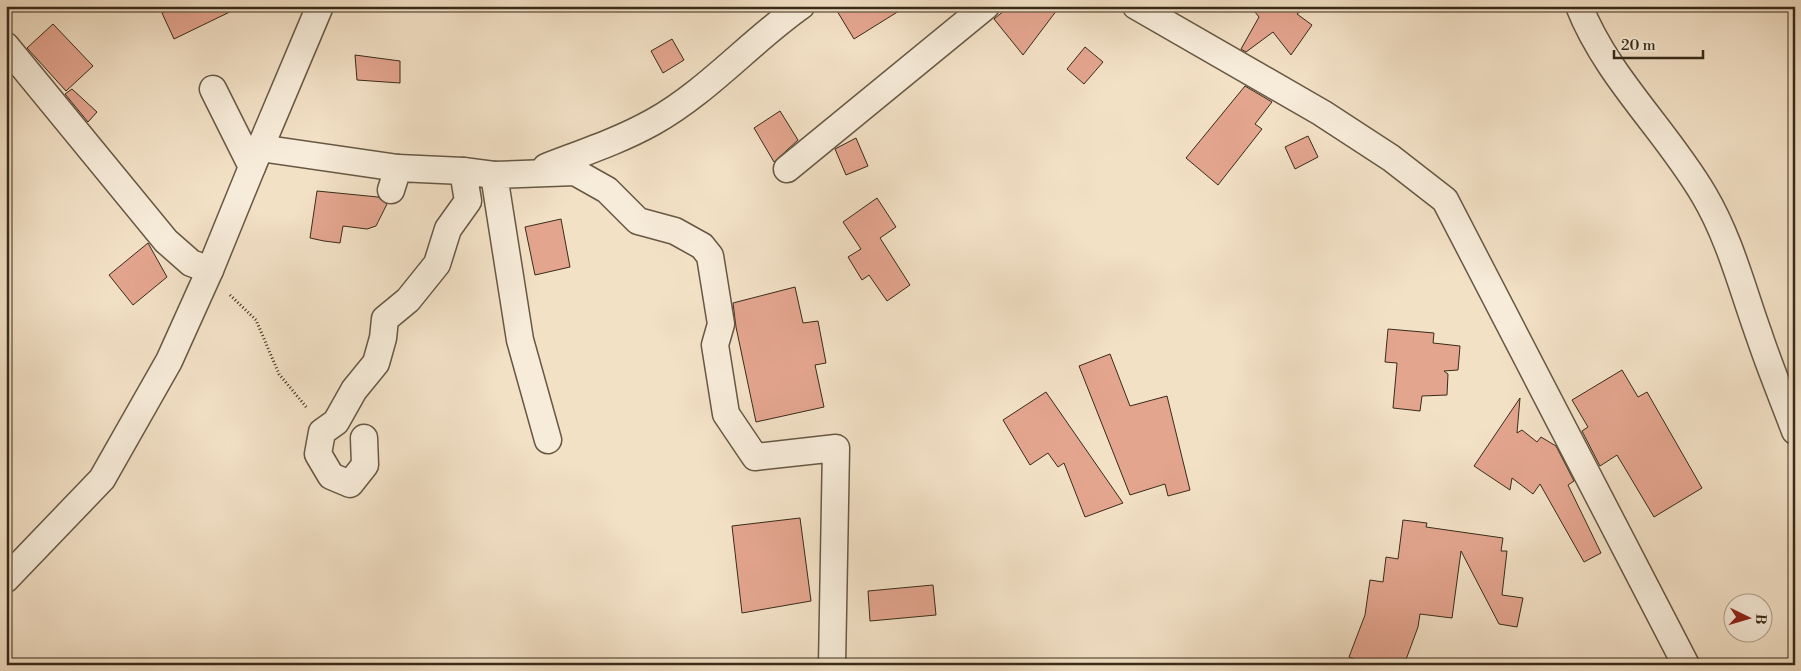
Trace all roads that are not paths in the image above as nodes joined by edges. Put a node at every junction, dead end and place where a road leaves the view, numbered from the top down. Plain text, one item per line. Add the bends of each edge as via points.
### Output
1 (320, 6) edge
2 (801, 6) edge
3 (986, 6) edge
4 (1136, 6) edge
5 (1579, 6) edge
6 (6, 46) edge
7 (213, 89) dead end
8 (256, 157) junction
9 (788, 169) dead end
10 (463, 171) junction
11 (527, 174) junction
12 (494, 175) junction
13 (210, 270) junction
14 (1795, 431) edge
15 (364, 438) dead end
16 (548, 440) dead end
17 (6, 579) edge
18 (832, 665) edge
19 (1686, 665) edge

1 - 8 street
2 - 11 street via 654,122 612,142
3 - 9 street
4 - 19 street via 1322,113 1391,158 1445,200
5 - 14 street via 1620,80 1684,163 1718,222
6 - 13 street via 166,241 191,263
7 - 8 street
8 - 10 street via 395,179
8 - 13 street
10 - 12 street
10 - 15 street via 468,201 448,229 437,264 408,300 385,319 376,363 354,390 336,422 322,432 318,454 331,476 350,484 365,465
11 - 12 street
11 - 18 street via 575,172 608,190 638,221 675,231 702,246 710,256 721,324 715,345 726,414 755,457 836,448
12 - 16 street via 520,340
13 - 17 street via 169,361 102,479

